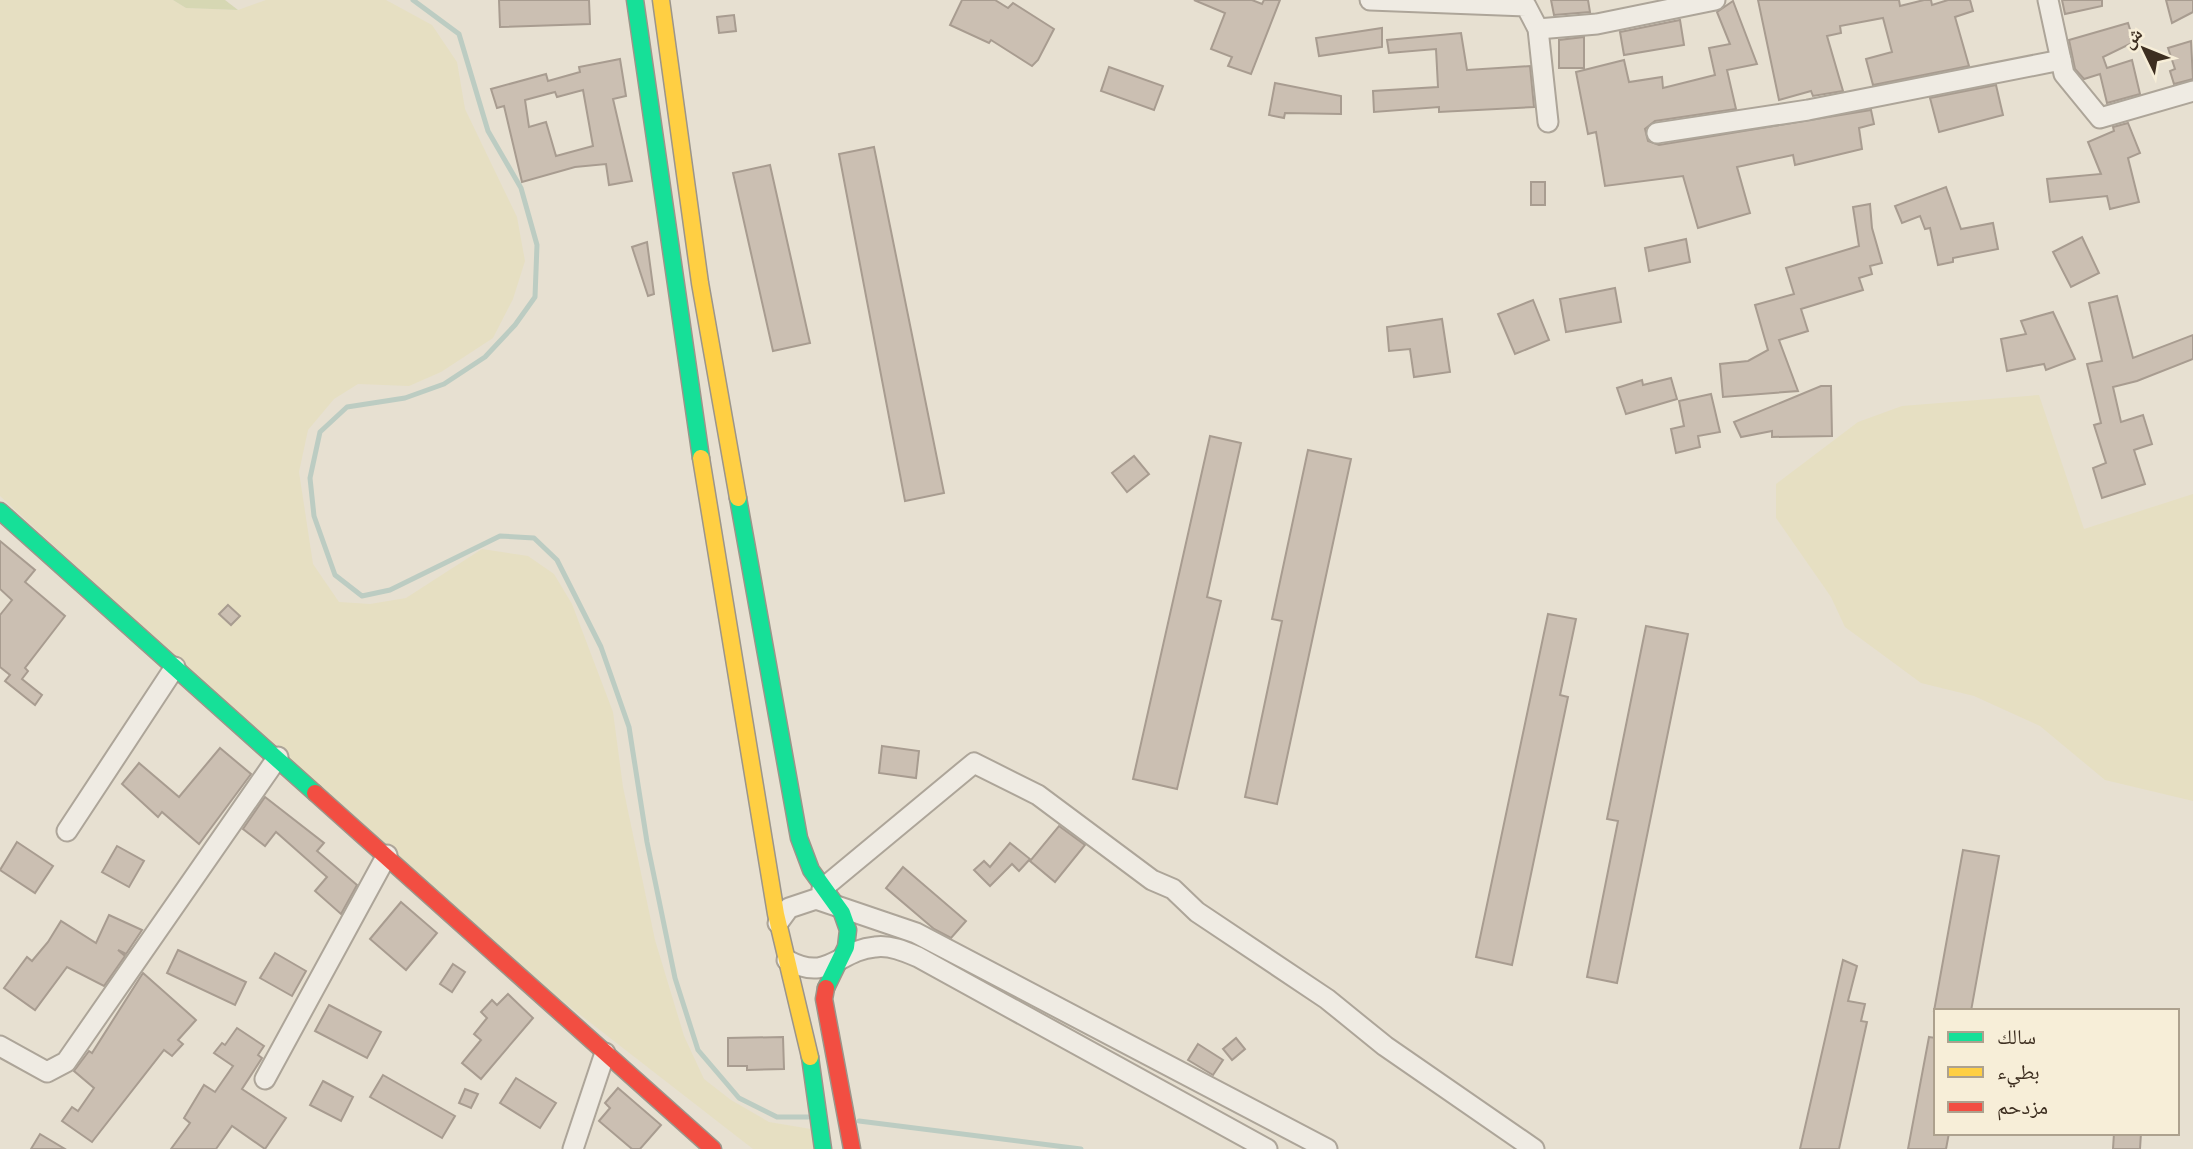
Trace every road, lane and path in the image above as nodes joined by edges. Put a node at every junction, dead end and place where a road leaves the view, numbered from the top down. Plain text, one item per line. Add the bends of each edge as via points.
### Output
1 (635, 0) edge
2 (661, 0) edge
3 (1370, 0) edge
4 (1715, 0) edge
5 (2048, 0) edge
6 (1538, 29) junction
7 (2061, 60) junction
8 (2193, 91) edge
9 (1548, 122) dead end
10 (1657, 133) dead end
11 (0, 511) edge
12 (175, 667) junction
13 (278, 757) junction
14 (67, 831) dead end
15 (387, 855) junction
16 (828, 897) junction
17 (778, 923) junction
18 (787, 960) junction
19 (839, 963) junction
20 (0, 1046) edge
21 (605, 1053) junction
22 (265, 1079) dead end
23 (823, 1145) edge
24 (573, 1149) edge
25 (713, 1149) edge
26 (852, 1149) edge
27 (1266, 1149) edge
28 (1327, 1149) edge
29 (1534, 1149) edge

1 - 17 main road via 666,234
2 - 16 main road via 701,283 793,806 804,856
3 - 6 street via 1526,6
4 - 6 street via 1597,24
5 - 7 street
6 - 9 street
7 - 8 street via 2064,74 2100,118
7 - 10 street via 1808,110
11 - 12 main road
12 - 13 main road
12 - 14 street
13 - 15 main road
13 - 20 street via 66,1062 47,1072
15 - 21 main road
15 - 22 street
16 - 17 street via 789,908
16 - 19 main road via 849,926
16 - 28 street via 916,933
16 - 29 street via 974,763 1038,795
17 - 18 main road
18 - 19 street via 818,969
18 - 23 main road
19 - 26 main road via 825,986 824,999
19 - 27 street via 857,951 878,946 918,957
21 - 24 street
21 - 25 main road

